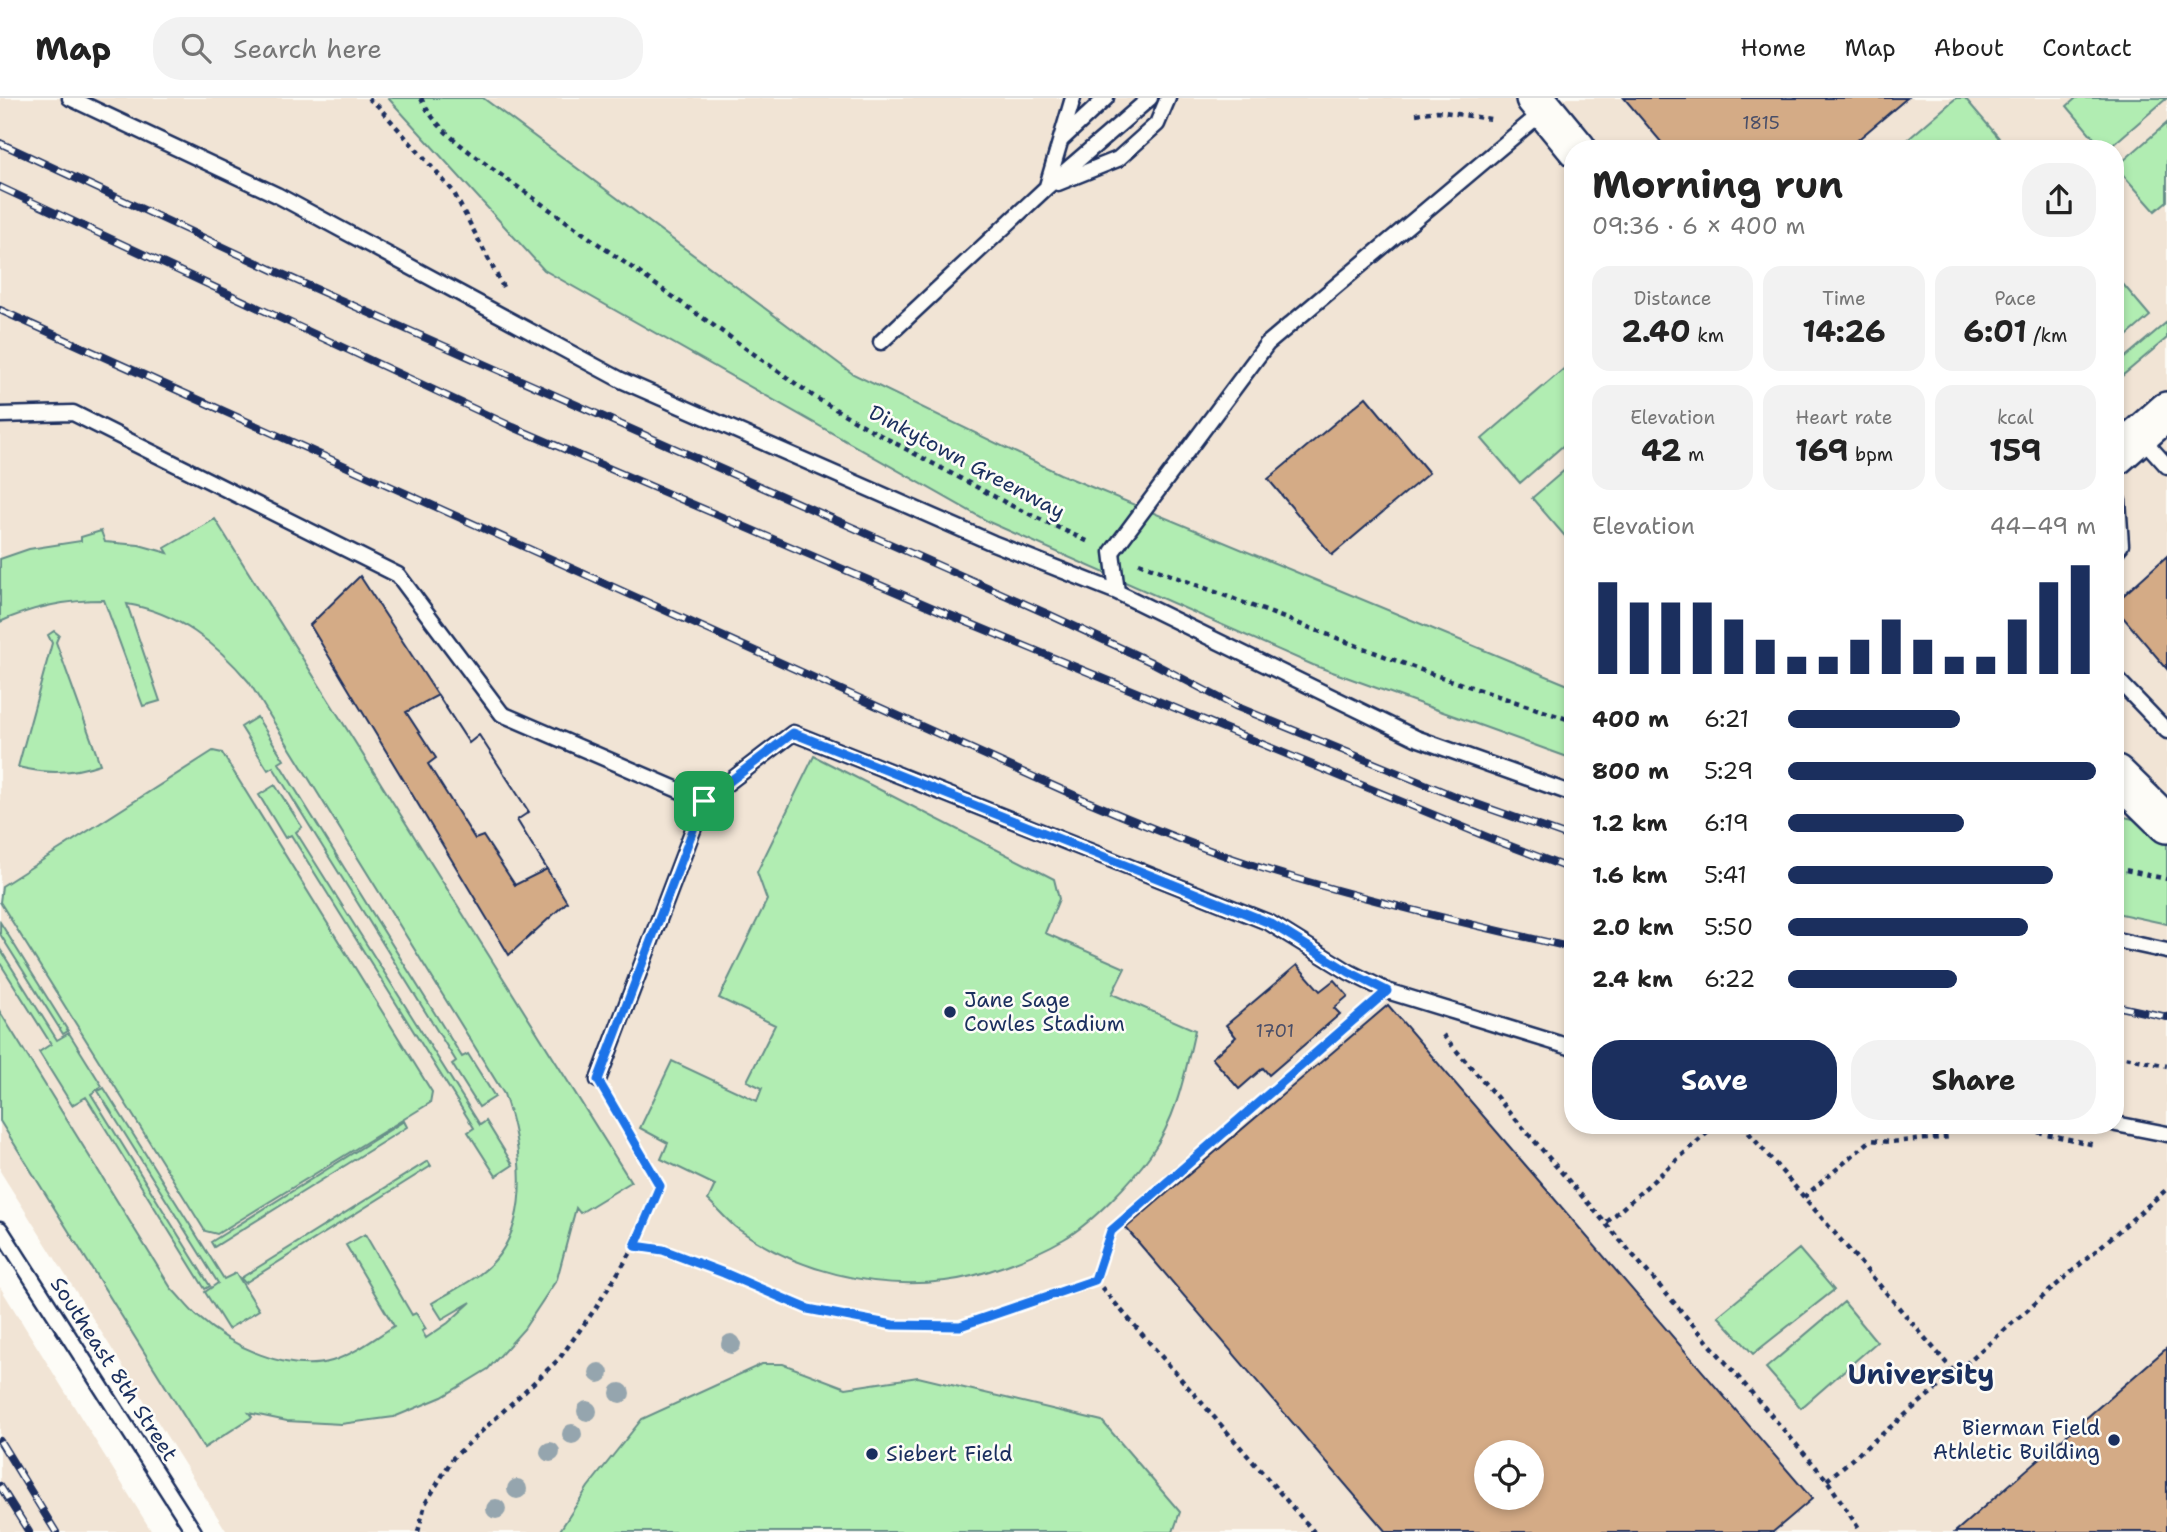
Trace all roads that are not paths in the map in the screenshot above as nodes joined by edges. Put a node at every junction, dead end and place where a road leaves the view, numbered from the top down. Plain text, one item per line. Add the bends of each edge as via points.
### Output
1 (70, 98) edge
2 (1073, 98) edge
3 (1105, 98) edge
4 (1150, 98) edge
5 (1168, 98) edge
6 (1540, 104) edge
7 (1570, 140) edge
8 (1059, 142) junction
9 (1047, 187) junction
10 (881, 342) dead end
11 (2167, 411) edge
12 (0, 415) edge
13 (2127, 445) edge
14 (2167, 466) edge
15 (1117, 592) junction
16 (2124, 686) edge
17 (2167, 731) edge
18 (2124, 782) edge
19 (1564, 791) edge
20 (704, 801) junction
21 (2167, 824) edge
22 (2124, 942) edge
23 (2167, 951) edge
24 (1564, 1046) edge
25 (598, 1080) road end
26 (2124, 1126) edge
27 (2167, 1134) edge
28 (0, 1229) edge
29 (194, 1532) edge

1 - 15 lane via 277,195 633,385 993,544
2 - 8 lane
3 - 8 lane
4 - 9 lane
5 - 9 lane via 1157,124 1118,159
6 - 7 street
6 - 15 lane via 1267,344 1112,552
8 - 9 lane
9 - 10 lane
11 - 13 street
12 - 20 lane via 74,413 398,575 502,714
13 - 14 lane
15 - 19 lane via 1416,738
16 - 17 lane
18 - 21 street
20 - 24 lane via 793,733 1270,923 1387,991
20 - 25 lane
22 - 23 lane
26 - 27 lane
28 - 29 lane, Southeast 8th Street

